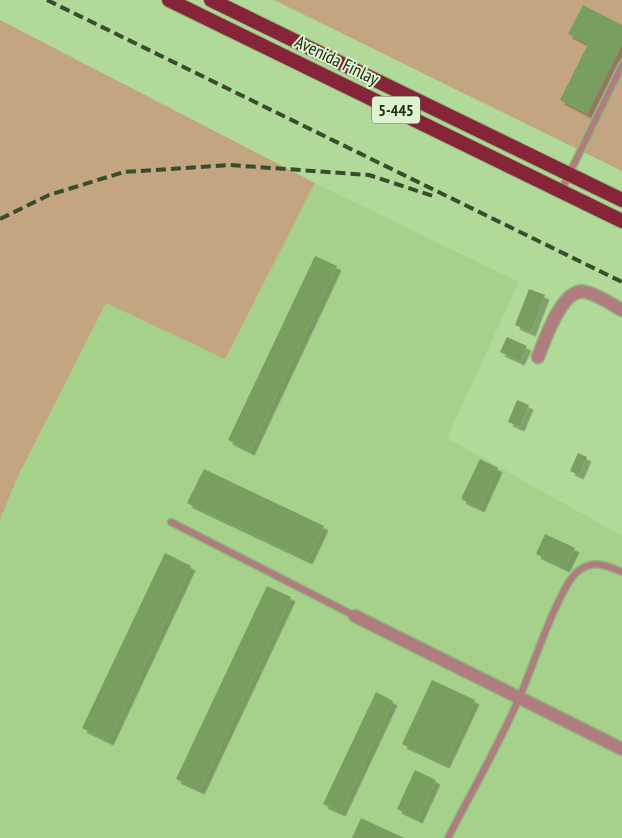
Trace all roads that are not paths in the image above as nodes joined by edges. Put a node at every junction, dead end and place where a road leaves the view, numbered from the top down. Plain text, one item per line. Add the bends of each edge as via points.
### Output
1 (170, 0) edge
2 (211, 0) edge
3 (622, 65) edge
4 (569, 174) junction
5 (561, 191) junction
6 (622, 200) edge
7 (622, 221) edge
8 (622, 310) edge
9 (538, 358) dead end
10 (171, 522) dead end
11 (622, 572) edge
12 (355, 616) joint
13 (520, 698) junction
14 (622, 750) edge
15 (448, 838) edge

1 - 5 highway, Avenida Finlay / 5-445
2 - 4 highway, Avenida Finlay / 5-445
3 - 4 lane
4 - 5 lane
4 - 6 highway, Avenida Finlay / 5-445
5 - 7 highway, Avenida Finlay / 5-445
8 - 9 street via 586,292 577,292 558,312
10 - 12 lane
11 - 13 lane via 603,564 588,565 576,573 565,590
12 - 13 street
13 - 14 street
13 - 15 lane

